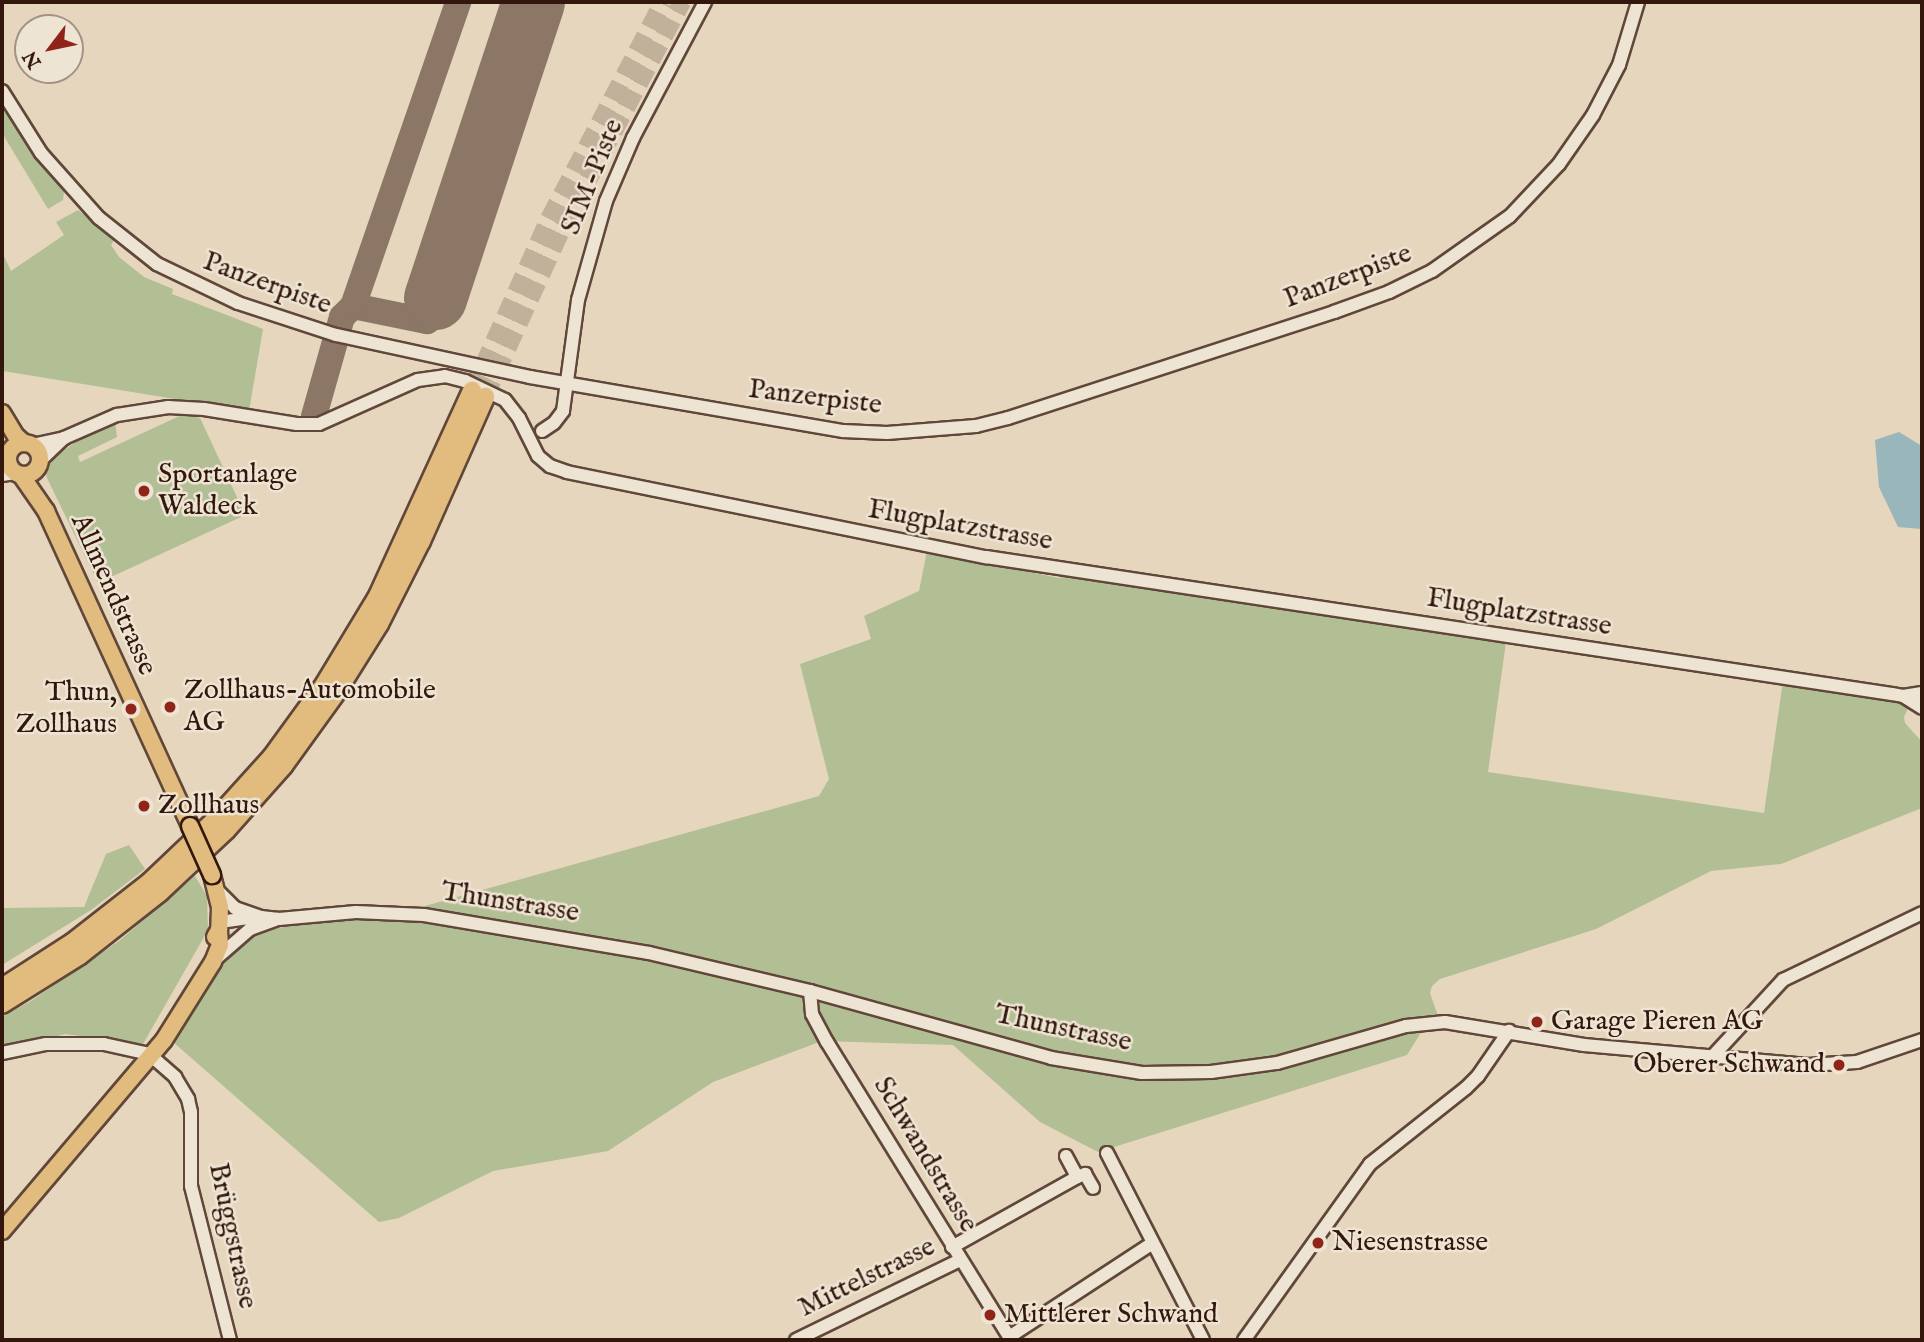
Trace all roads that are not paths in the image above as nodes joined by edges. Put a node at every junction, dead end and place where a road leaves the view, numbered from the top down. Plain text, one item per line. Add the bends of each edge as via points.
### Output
1 (705, 2) edge
2 (1639, 2) edge
3 (2, 91) edge
4 (458, 363) junction
5 (455, 378) junction
6 (565, 384) junction
7 (2, 413) edge
8 (2, 430) edge
9 (542, 431) dead end
10 (64, 438) junction
11 (28, 444) junction
12 (17, 466) edge
13 (1922, 693) edge
14 (1903, 696) junction
15 (1922, 708) edge
16 (214, 882) junction
17 (1922, 913) edge
18 (261, 916) junction
19 (279, 919) junction
20 (220, 926) junction
21 (250, 929) junction
22 (213, 962) junction
23 (2, 988) edge
24 (810, 991) junction
25 (2, 1004) edge
26 (1509, 1031) junction
27 (1922, 1040) edge
28 (2, 1053) edge
29 (149, 1055) junction
30 (1712, 1057) junction
31 (1107, 1153) dead end
32 (1066, 1156) dead end
33 (1076, 1177) junction
34 (1093, 1188) dead end
35 (2, 1231) edge
36 (1148, 1245) dead end
37 (952, 1247) junction
38 (960, 1260) junction
39 (1010, 1338) edge
40 (230, 1340) edge
41 (796, 1340) edge
42 (1203, 1340) edge
43 (1244, 1340) edge

1 - 6 street, SIM-Piste via 633,138 606,201 578,300
2 - 6 street, Panzerpiste via 1606,91 1543,183 1485,237 1390,292 1008,418 948,429 843,432
3 - 4 street, Panzerpiste via 41,153 79,198 126,241 181,278 312,329
4 - 5 street
4 - 6 street, Panzerpiste
5 - 10 street, Flugplatzstrasse via 418,380 319,424 176,406 117,415
5 - 14 street, Flugplatzstrasse via 505,400 538,456 566,472 986,557
6 - 9 street, SIM-Piste via 563,411
7 - 11 main road via 16,436
8 - 12 main road, Allmendstrasse
10 - 11 street, Flugplatzstrasse
10 - 12 street, Flugplatzstrasse
11 - 12 main road
11 - 12 main road
12 - 16 main road, Allmendstrasse, bridge via 46,511
13 - 14 street, Flugplatzstrasse
14 - 15 street, Flugplatzstrasse
16 - 18 street, Thunstrasse via 235,908
16 - 20 main road, Allmendstrasse
17 - 30 street via 1783,980
18 - 19 street, Thunstrasse
18 - 20 street, Thunstrasse
19 - 21 street, Thunstrasse
19 - 24 street, Thunstrasse via 356,912 457,919 649,953
20 - 21 street
20 - 22 main road via 220,945
20 - 29 main road via 156,1035
21 - 22 street, Thunstrasse
22 - 29 main road via 164,1040
23 - 25 highway via 72,943 150,882 221,815 279,748 335,669 378,596 479,394 421,541 379,624 283,766 215,842 140,909 65,965
24 - 26 street, Thunstrasse via 1051,1058 1142,1073 1211,1072 1277,1063 1423,1023 1462,1023
24 - 37 street, Schwandstrasse via 815,1021
26 - 30 street, Thunstrasse via 1584,1045
26 - 43 street via 1466,1088 1370,1164
27 - 30 street, Thunstrasse via 1836,1065
28 - 29 street, Brüggstrasse via 46,1044 88,1043
29 - 35 main road
29 - 40 street, Brüggstrasse via 175,1077 188,1099 191,1186
31 - 42 street
32 - 33 street
33 - 34 street via 1085,1174
33 - 37 street
36 - 39 street
37 - 38 street, Schwandstrasse
38 - 39 street, Schwandstrasse
38 - 41 street, Mittelstrasse

